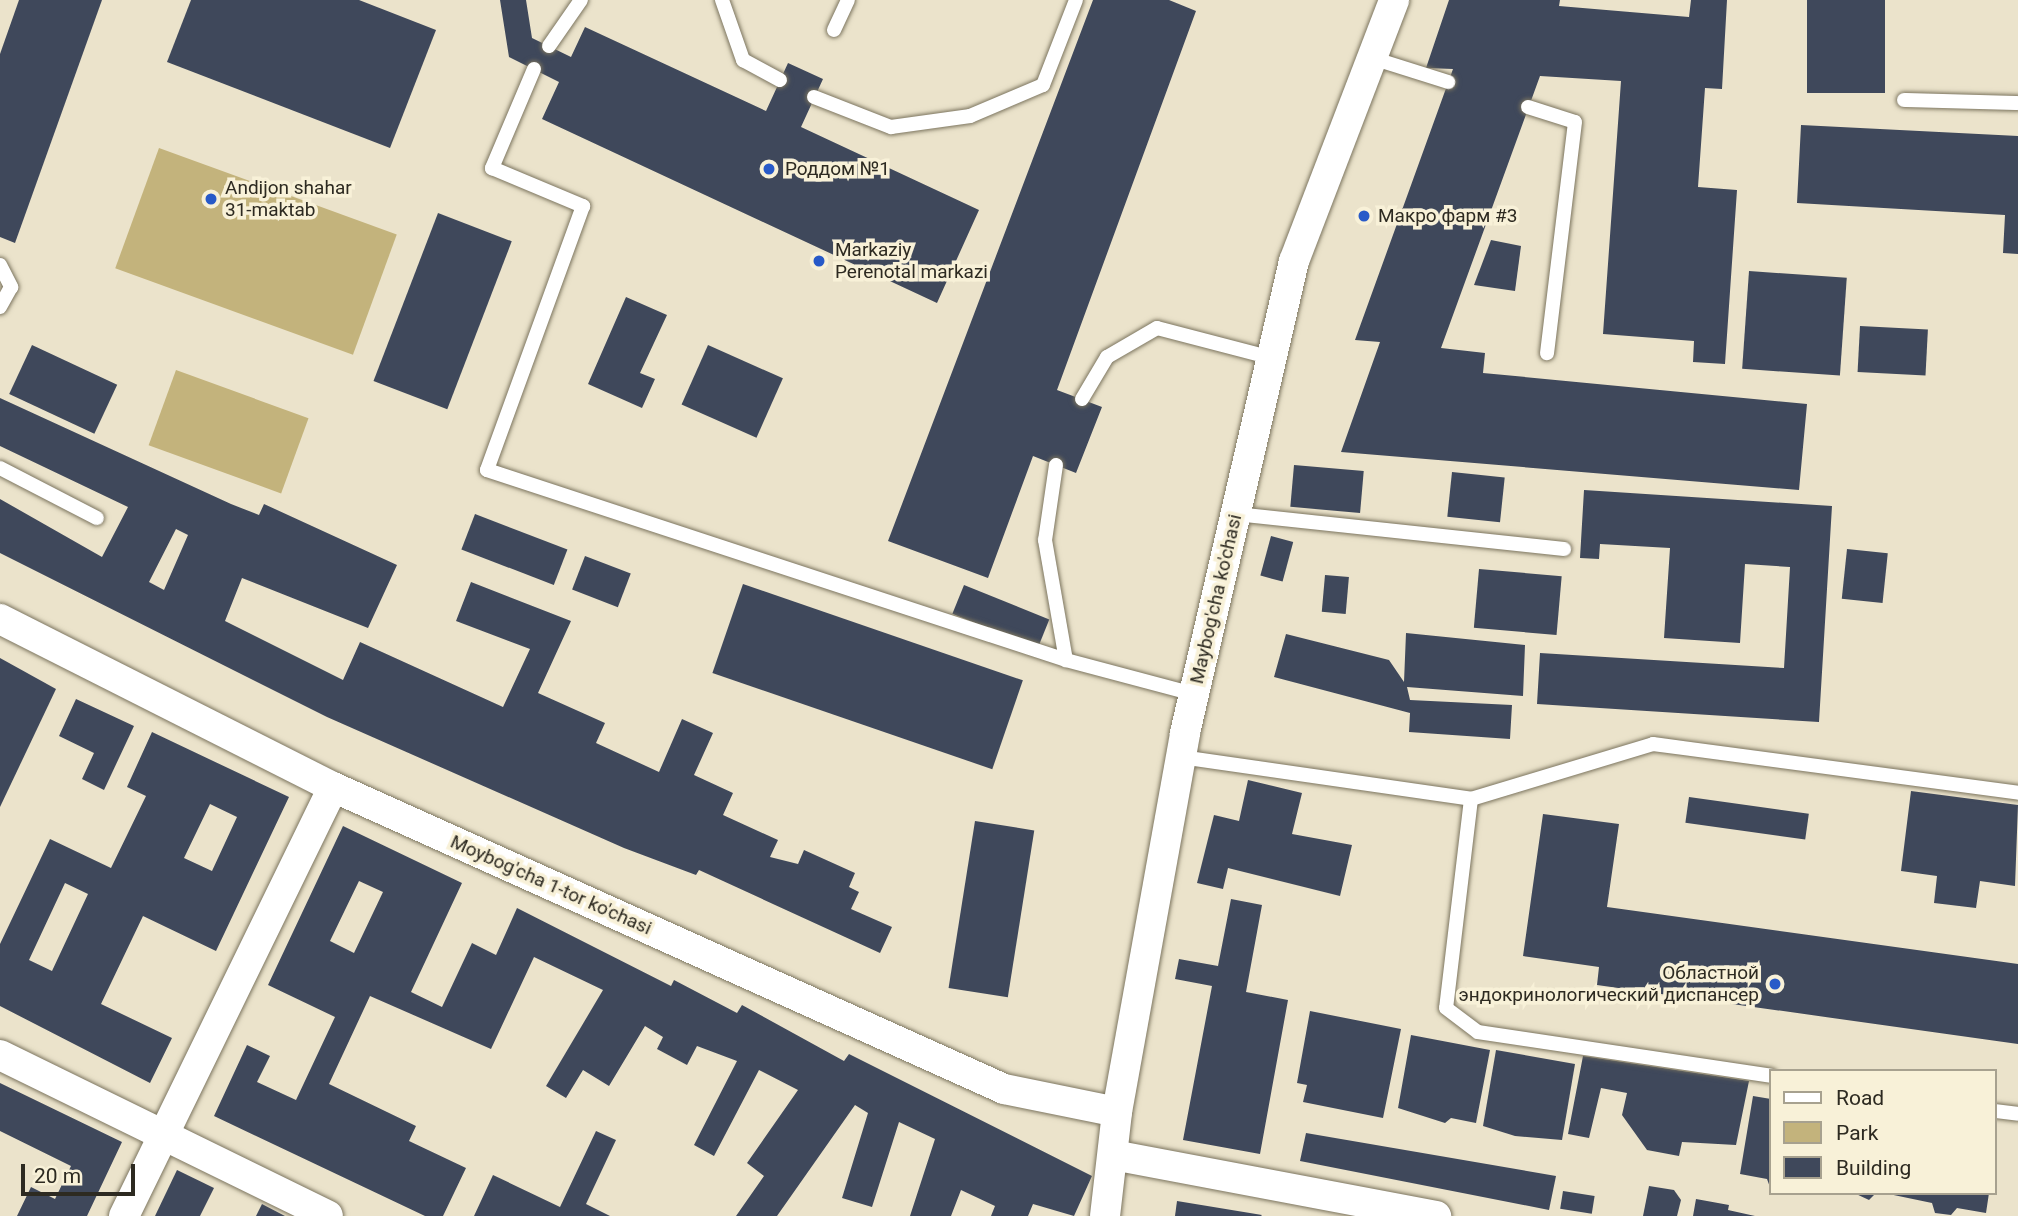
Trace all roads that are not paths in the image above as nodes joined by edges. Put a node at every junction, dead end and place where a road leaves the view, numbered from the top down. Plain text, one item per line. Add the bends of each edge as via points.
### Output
1 (581, 0) edge
2 (722, 0) edge
3 (848, 0) edge
4 (1076, 0) edge
5 (1394, 0) edge
6 (834, 30) dead end
7 (549, 46) dead end
8 (1372, 58) junction
9 (534, 69) dead end
10 (780, 80) dead end
11 (1448, 82) dead end
12 (814, 97) dead end
13 (1904, 100) dead end
14 (2018, 103) edge
15 (1528, 107) dead end
16 (0, 265) edge
17 (0, 307) edge
18 (1547, 353) dead end
19 (1272, 359) junction
20 (1082, 399) dead end
21 (1056, 465) dead end
22 (0, 468) edge
23 (1236, 514) junction
24 (97, 518) dead end
25 (1564, 549) dead end
26 (0, 619) edge
27 (1066, 660) junction
28 (1194, 694) junction
29 (1181, 757) junction
30 (333, 787) junction
31 (2018, 793) edge
32 (1471, 799) junction
33 (0, 1055) edge
34 (1770, 1076) edge
35 (1997, 1111) edge
36 (1116, 1112) junction
37 (2018, 1114) edge
38 (164, 1136) junction
39 (1113, 1155) junction
40 (124, 1216) edge
41 (328, 1216) edge
42 (1105, 1216) edge
43 (1436, 1216) edge

1 - 7 lane
2 - 10 lane via 743,60
3 - 6 lane
4 - 12 lane via 1043,85 970,117 891,127
5 - 8 street, Maybog'cha ko'chasi
8 - 11 lane
8 - 19 street, Maybog'cha ko'chasi via 1294,261
9 - 27 lane via 492,168 583,206 487,470
13 - 14 lane
15 - 18 lane via 1575,122
16 - 17 lane via 11,287
19 - 20 lane via 1157,328 1107,357
19 - 23 street, Maybog'cha ko'chasi
21 - 27 lane via 1045,540
22 - 24 lane
23 - 25 lane
23 - 28 street, Maybog'cha ko'chasi
26 - 30 street, Moybog'cha 1-tor ko'chasi
27 - 28 lane
28 - 29 street, Maybog'cha ko'chasi
29 - 32 lane
29 - 36 street, Maybog'cha ko'chasi
30 - 36 street, Moybog'cha 1-tor ko'chasi via 1004,1089
30 - 38 street
31 - 32 lane via 1653,744
32 - 34 lane via 1446,1008 1478,1032
33 - 38 street
35 - 37 lane
36 - 39 street, Maybog'cha ko'chasi
38 - 40 street
38 - 41 street
39 - 42 street, Maybog'cha ko'chasi
39 - 43 street

